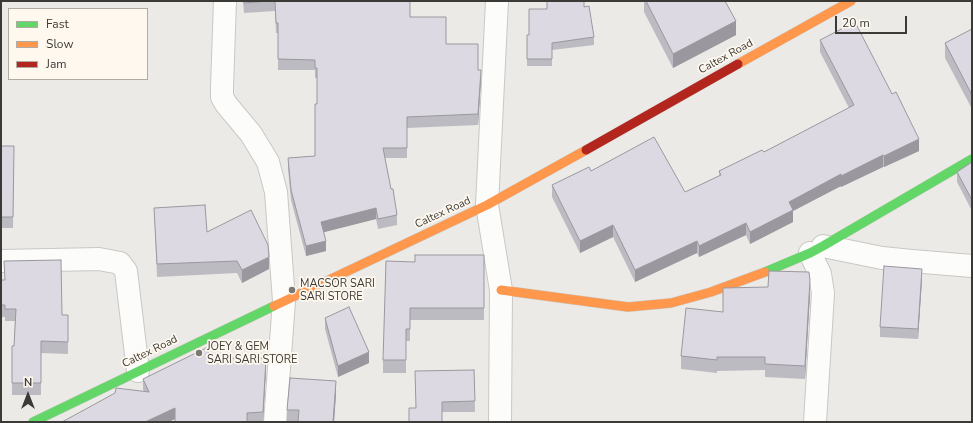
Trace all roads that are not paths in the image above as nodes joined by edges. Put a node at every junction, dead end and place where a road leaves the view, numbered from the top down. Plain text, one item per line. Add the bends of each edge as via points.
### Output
1 (225, 1) edge
2 (497, 1) edge
3 (851, 1) edge
4 (972, 158) edge
5 (486, 206) junction
6 (816, 249) junction
7 (1, 262) edge
8 (972, 266) edge
9 (501, 290) junction
10 (284, 301) junction
11 (138, 371) junction
12 (33, 422) edge
13 (275, 422) edge
14 (500, 422) edge
15 (815, 422) edge

1 - 10 street via 222,97 251,134 268,162 276,192
2 - 5 street
3 - 5 street, Caltex Road
4 - 6 street
5 - 9 street
5 - 10 street, Caltex Road
6 - 8 street
6 - 9 street via 761,274 671,303 628,307
6 - 15 street via 823,293
7 - 11 street via 99,259 120,263 126,271
9 - 14 street
10 - 11 street, Caltex Road
10 - 13 street
11 - 12 street, Caltex Road

